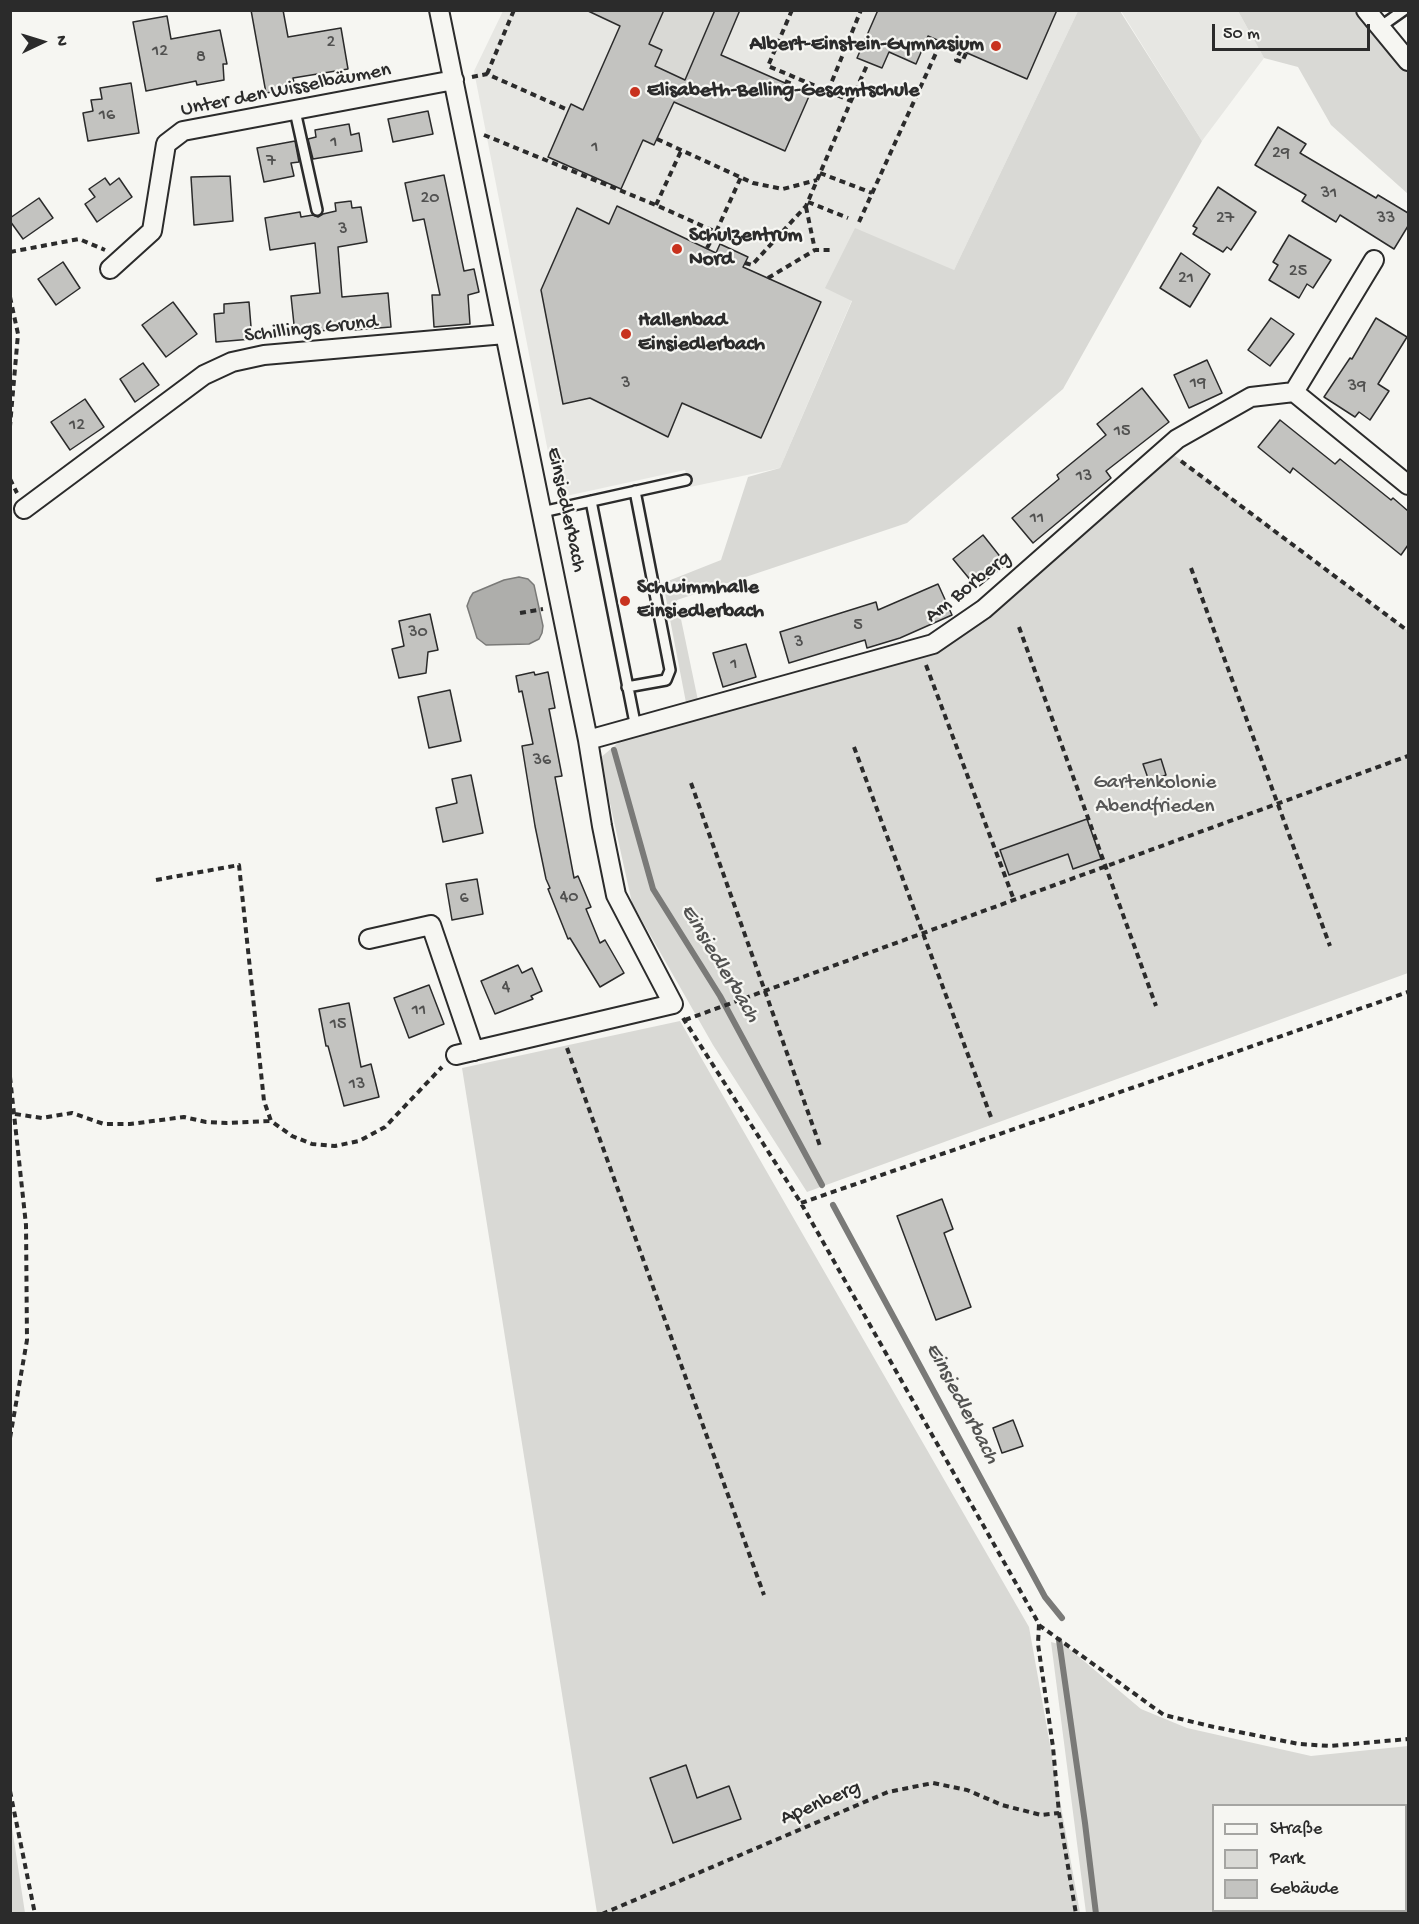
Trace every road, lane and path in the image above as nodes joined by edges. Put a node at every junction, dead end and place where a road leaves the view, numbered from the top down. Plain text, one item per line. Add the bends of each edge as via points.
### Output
1 (439, 10) edge
2 (514, 10) edge
3 (792, 10) edge
4 (861, 10) edge
5 (1366, 10) edge
6 (1404, 10) edge
7 (1380, 27) junction
8 (940, 42) dead end
9 (960, 51) joint
10 (1408, 61) edge
11 (868, 63) dead end
12 (454, 80) junction
13 (785, 81) dead end
14 (793, 87) dead end
15 (828, 91) junction
16 (851, 101) junction
17 (568, 110) dead end
18 (295, 111) junction
19 (657, 140) dead end
20 (484, 146) dead end
21 (681, 151) junction
22 (820, 173) junction
23 (741, 177) junction
24 (817, 180) junction
25 (872, 193) junction
26 (807, 204) junction
27 (656, 205) junction
28 (317, 210) dead end
29 (848, 218) dead end
30 (858, 222) dead end
31 (716, 232) junction
32 (706, 248) dead end
33 (815, 250) junction
34 (831, 250) dead end
35 (10, 252) edge
36 (1374, 260) dead end
37 (745, 263) dead end
38 (116, 264) joint
39 (768, 278) dead end
40 (10, 297) edge
41 (505, 334) junction
42 (1294, 392) junction
43 (10, 426) edge
44 (1166, 450) junction
45 (686, 480) dead end
46 (1408, 485) edge
47 (635, 491) junction
48 (591, 501) junction
49 (24, 509) dead end
50 (542, 512) junction
51 (1191, 567) dead end
52 (1019, 627) dead end
53 (1408, 632) edge
54 (920, 648) junction
55 (627, 687) junction
56 (636, 728) junction
57 (588, 740) junction
58 (854, 747) dead end
59 (1408, 756) edge
60 (692, 783) dead end
61 (1278, 804) junction
62 (1106, 867) junction
63 (156, 880) dead end
64 (1014, 900) junction
65 (923, 933) junction
66 (369, 939) dead end
67 (1330, 946) dead end
68 (765, 991) junction
69 (1408, 992) edge
70 (674, 1004) junction
71 (1156, 1006) dead end
72 (684, 1020) junction
73 (561, 1030) junction
74 (465, 1053) junction
75 (10, 1077) edge
76 (15, 1114) junction
77 (992, 1117) dead end
78 (271, 1121) junction
79 (820, 1146) dead end
80 (801, 1203) junction
81 (10, 1437) edge
82 (764, 1595) dead end
83 (1039, 1624) junction
84 (1408, 1739) edge
85 (10, 1791) edge
86 (1059, 1813) junction
87 (35, 1914) edge
88 (602, 1914) edge
89 (1076, 1914) edge

1 - 12 street, Einsiedlerbach
2 - 17 path via 487,74
3 - 15 path via 768,66
4 - 15 path
5 - 7 street
6 - 7 lane
7 - 10 street
8 - 25 path
9 - 9 path via 956,60 962,62 965,54
11 - 16 path
12 - 18 street, Unter den Wisselbäumen
12 - 41 street, Einsiedlerbach
13 - 14 path
15 - 16 path
16 - 22 path
18 - 28 lane
18 - 38 street, Unter den Wisselbäumen via 183,131 166,144 152,231
19 - 21 path
20 - 27 path via 482,134
21 - 23 path
21 - 27 path
22 - 24 path
22 - 25 path
23 - 24 path via 783,189
23 - 31 path
24 - 26 path
25 - 30 path
26 - 29 path
26 - 33 path
26 - 37 path via 752,265
27 - 31 path
31 - 32 path
33 - 34 path
33 - 39 path
35 - 38 path via 79,239
36 - 42 street
40 - 43 path via 18,334
41 - 49 street, Schillings Grund via 264,355 232,362 204,375
41 - 50 street, Einsiedlerbach
42 - 44 street, Am Borberg via 1251,396 1177,439
42 - 46 street
44 - 53 path
44 - 54 street, Am Borberg via 984,609 933,644
45 - 47 lane
47 - 48 lane
47 - 55 lane via 670,670 666,680
48 - 50 lane
48 - 55 lane
50 - 57 street, Einsiedlerbach
51 - 61 path
52 - 62 path
54 - 56 street, Am Borberg
54 - 64 path
55 - 56 lane
56 - 57 street, Am Borberg
57 - 70 street, Einsiedlerbach via 616,896
58 - 65 path
59 - 61 path
60 - 68 path
61 - 62 path
61 - 67 path
62 - 64 path
62 - 71 path
63 - 78 path via 239,865 264,1101
64 - 65 path
65 - 68 path
65 - 77 path
66 - 74 street via 431,925
68 - 72 path
68 - 79 path
69 - 80 path
70 - 72 path
70 - 73 street
72 - 80 path
73 - 74 street
73 - 82 path
74 - 78 path via 433,1076 385,1126 359,1141 335,1146 312,1144
75 - 76 path
76 - 78 path via 42,1118 72,1113 104,1124 184,1117 227,1123
76 - 81 path via 26,1225 27,1340
80 - 83 path
83 - 84 path via 1164,1715 1299,1744 1330,1746
83 - 86 path via 1038,1644
85 - 87 path
86 - 88 path, Apenberg via 1041,1815 933,1783 888,1792
86 - 89 path

